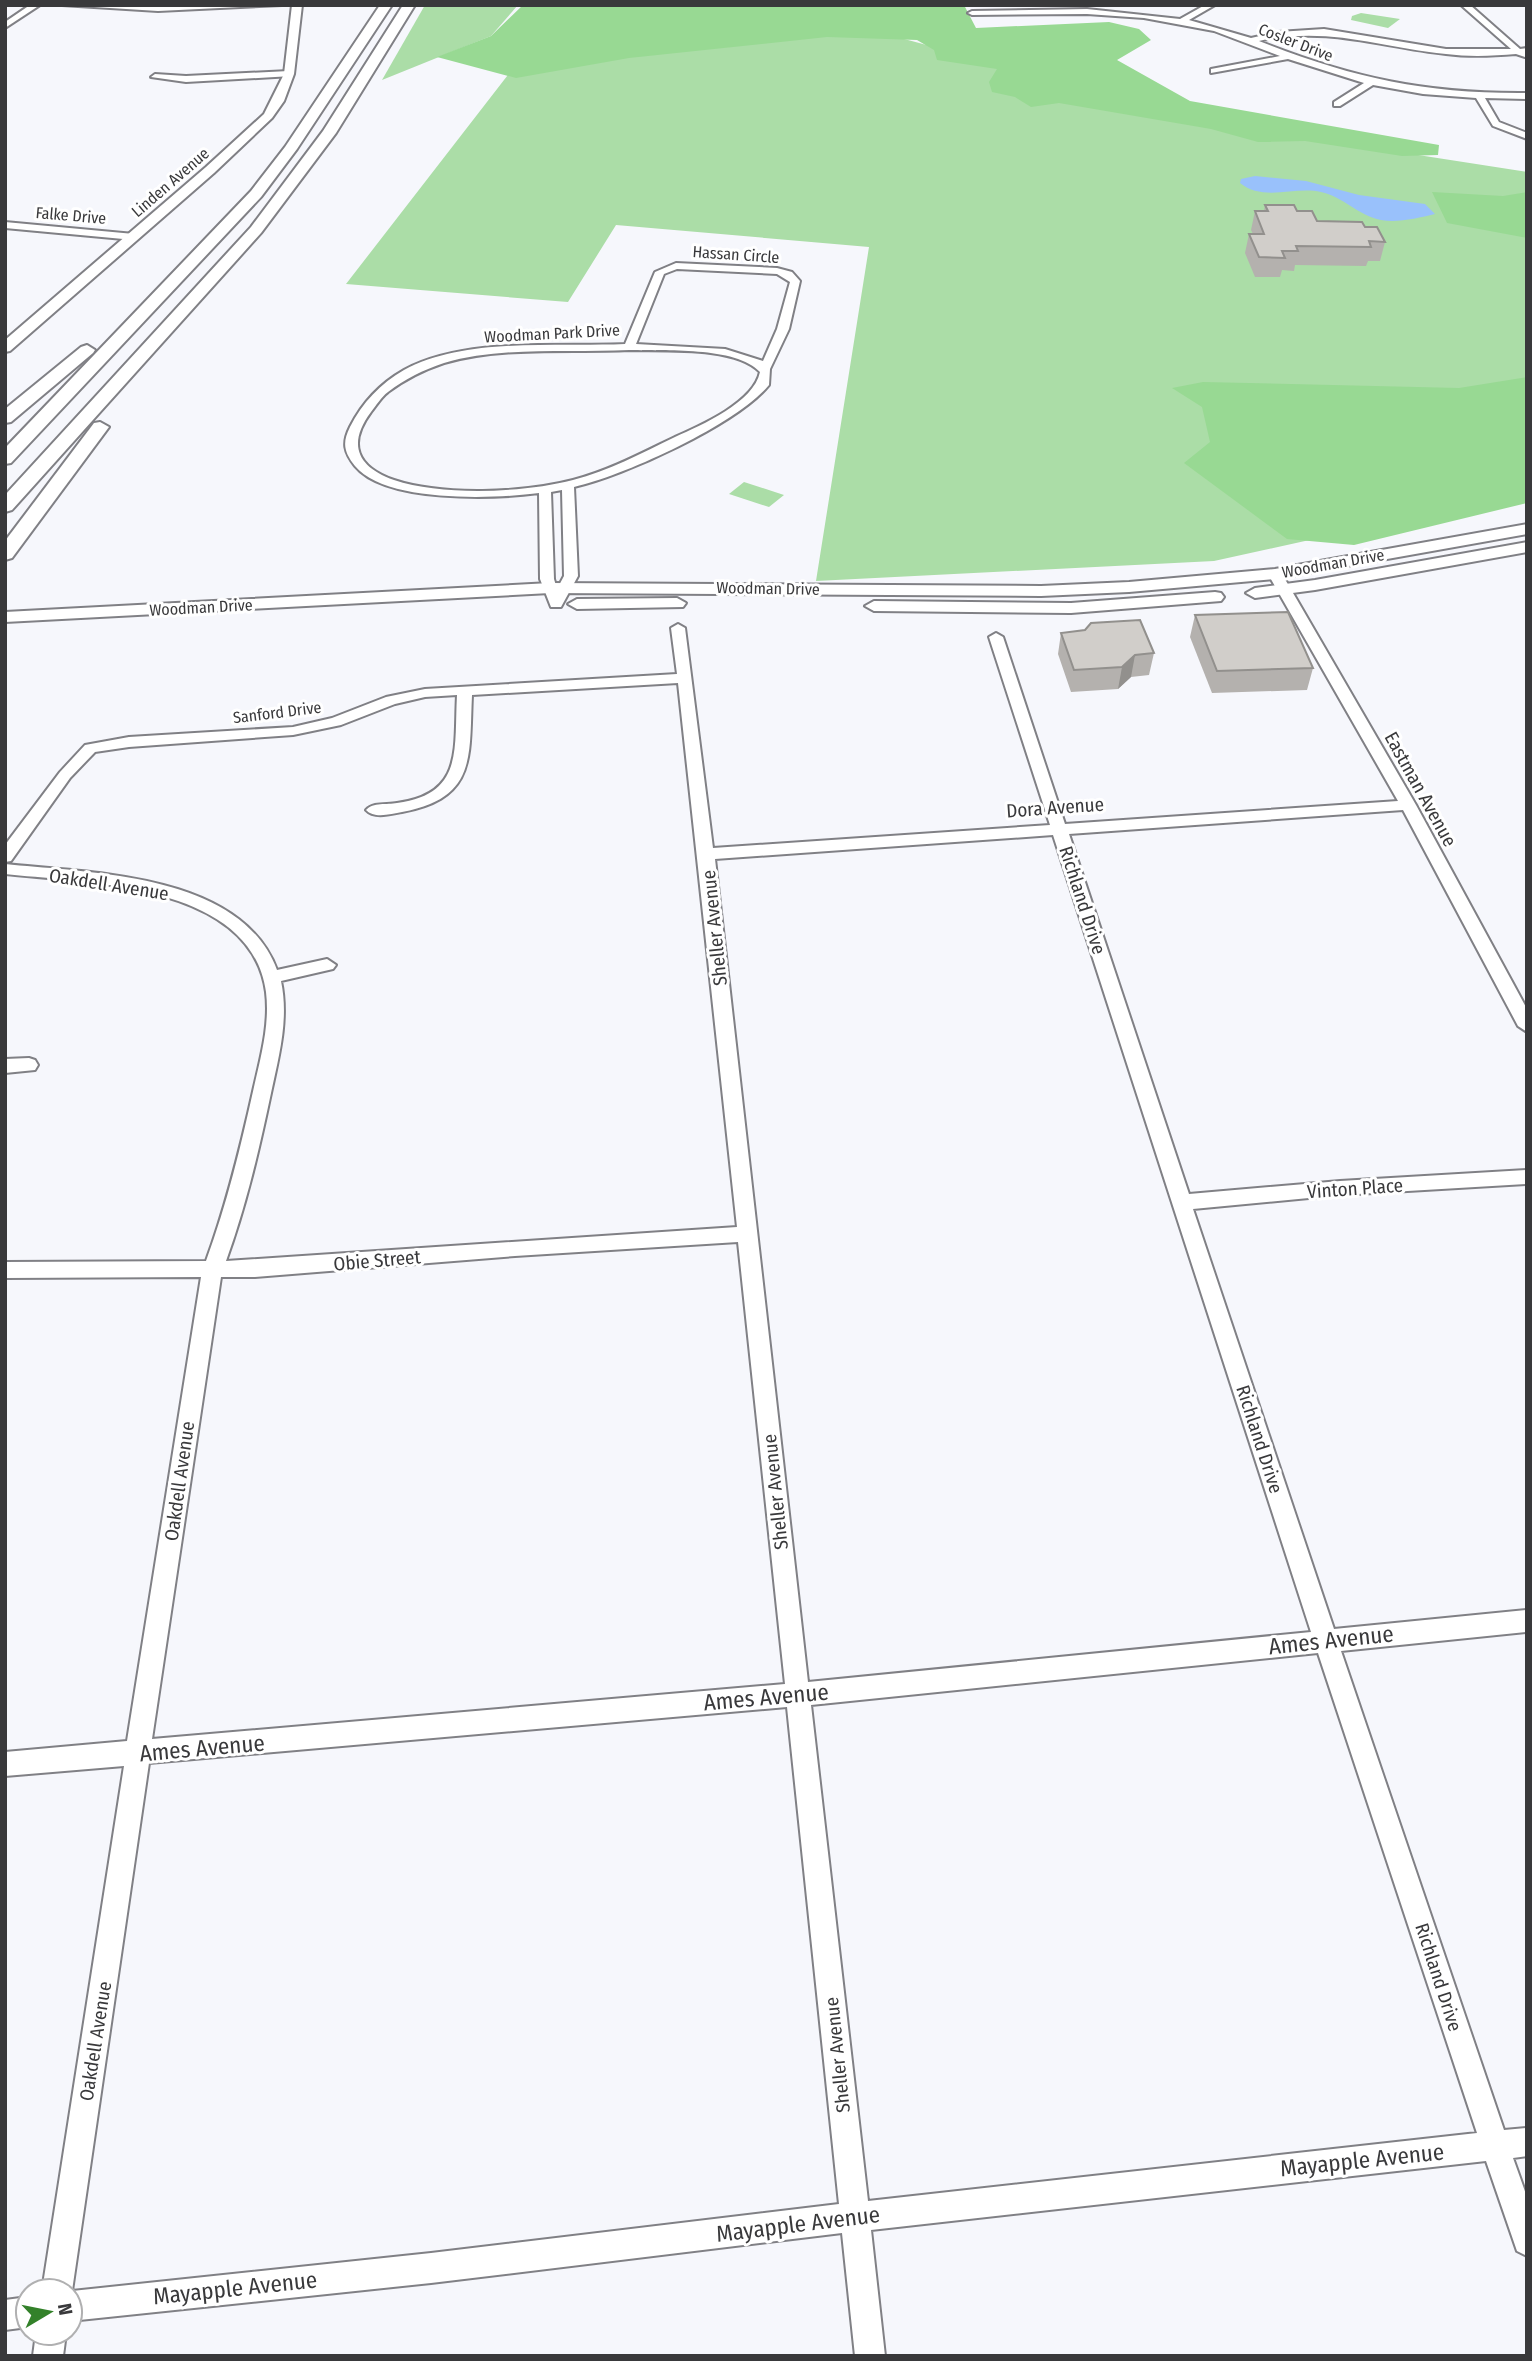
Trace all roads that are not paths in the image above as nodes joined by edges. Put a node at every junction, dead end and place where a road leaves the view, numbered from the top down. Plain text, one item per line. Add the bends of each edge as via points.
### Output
1 (36, 5) edge
2 (66, 5) edge
3 (278, 5) edge
4 (297, 5) edge
5 (386, 5) edge
6 (409, 5) edge
7 (1211, 5) edge
8 (1465, 5) edge
9 (114, 7) edge
10 (1020, 9) edge
11 (1112, 9) edge
12 (972, 13) dead end
13 (1182, 21) junction
14 (5, 26) edge
15 (1252, 40) junction
16 (1523, 51) edge
17 (1290, 56) junction
18 (1527, 59) edge
19 (1214, 71) dead end
20 (289, 74) junction
21 (155, 77) dead end
22 (1371, 82) junction
23 (1479, 96) junction
24 (1527, 96) edge
25 (1337, 104) dead end
26 (1527, 136) edge
27 (5, 225) edge
28 (256, 230) junction
29 (134, 237) junction
30 (184, 270) junction
31 (629, 347) junction
32 (5, 348) edge
33 (765, 369) junction
34 (5, 418) edge
35 (5, 459) edge
36 (567, 485) junction
37 (544, 489) junction
38 (5, 506) edge
39 (1527, 529) edge
40 (1527, 547) edge
41 (5, 554) edge
42 (1275, 574) junction
43 (1286, 589) junction
44 (557, 593) junction
45 (9, 624) edge
46 (678, 628) dead end
47 (996, 637) dead end
48 (685, 678) junction
49 (465, 690) junction
50 (1408, 805) junction
51 (374, 810) dead end
52 (1060, 828) junction
53 (706, 853) junction
54 (5, 857) edge
55 (5, 869) edge
56 (327, 965) dead end
57 (271, 977) junction
58 (1527, 1026) edge
59 (29, 1065) dead end
60 (5, 1066) edge
61 (1527, 1177) edge
62 (1183, 1202) junction
63 (748, 1234) junction
64 (213, 1269) junction
65 (5, 1270) edge
66 (1527, 1620) edge
67 (1327, 1641) junction
68 (797, 1694) junction
69 (138, 1755) junction
70 (5, 1764) edge
71 (1527, 2142) edge
72 (1495, 2146) junction
73 (855, 2217) junction
74 (1527, 2241) edge
75 (59, 2277) edge
76 (84, 2305) edge
77 (870, 2356) edge

1 - 14 street
2 - 9 street
3 - 9 street
4 - 20 main road, Linden Avenue
5 - 30 highway via 256,194
6 - 28 highway via 353,98
7 - 13 street
8 - 16 street
10 - 11 street, Cosler Drive
10 - 12 street, Cosler Drive
11 - 13 street, Cosler Drive
13 - 15 street, Cosler Drive
15 - 16 street via 1327,31 1443,51
15 - 17 street, Cosler Drive
16 - 18 street
17 - 19 street
17 - 22 street, Cosler Drive
20 - 21 street
20 - 29 main road, Linden Avenue via 268,116
22 - 23 street, Cosler Drive
22 - 25 street
23 - 24 street, Cosler Drive
23 - 26 street via 1496,124
27 - 29 street, Falke Drive
28 - 38 highway
28 - 41 highway
29 - 32 main road, Linden Avenue
30 - 34 highway
30 - 35 highway
31 - 33 street, Woodman Park Drive via 735,355
31 - 33 street, Hassan Circle via 660,272 676,266 777,271 795,281 783,329
31 - 37 street, Woodman Park Drive via 482,354 429,364 377,394 352,437 352,455 364,470 403,488 442,493
33 - 36 street, Woodman Park Drive via 765,385 713,424 648,455
36 - 37 street, Woodman Park Drive
36 - 44 street via 571,576
37 - 44 street via 547,579
39 - 42 main road, Woodman Drive
40 - 43 main road, Woodman Drive
42 - 43 street, Eastman Avenue
42 - 44 main road, Woodman Drive via 1041,591
43 - 44 main road, Woodman Drive via 1071,608
43 - 50 street, Eastman Avenue
44 - 45 main road, Woodman Drive
46 - 48 street, Sheller Avenue
47 - 52 street, Richland Drive
48 - 49 street, Sanford Drive
48 - 53 street, Sheller Avenue
49 - 51 street via 457,775 431,798
49 - 54 street, Sanford Drive via 408,696 336,722 293,731 90,748
50 - 52 street, Dora Avenue
50 - 58 street, Eastman Avenue
52 - 53 street, Dora Avenue
52 - 62 street, Richland Drive
53 - 63 street, Sheller Avenue
55 - 57 street, Oakdell Avenue via 140,886 188,898 248,937 266,961
56 - 57 street
57 - 64 street, Oakdell Avenue via 276,1001 272,1043 244,1175
59 - 60 street
61 - 62 street, Vinton Place
62 - 67 street, Richland Drive
63 - 64 street, Obie Street
63 - 68 street, Sheller Avenue
64 - 65 street, Obie Street
64 - 69 street, Oakdell Avenue
66 - 67 street, Ames Avenue
67 - 68 street, Ames Avenue
67 - 72 street, Richland Drive
68 - 69 street, Ames Avenue
68 - 73 street, Sheller Avenue
69 - 70 street, Ames Avenue
69 - 75 street, Oakdell Avenue
71 - 72 street, Mayapple Avenue
72 - 73 street, Mayapple Avenue
72 - 74 street, Richland Drive
73 - 76 street, Mayapple Avenue
73 - 77 street, Sheller Avenue

